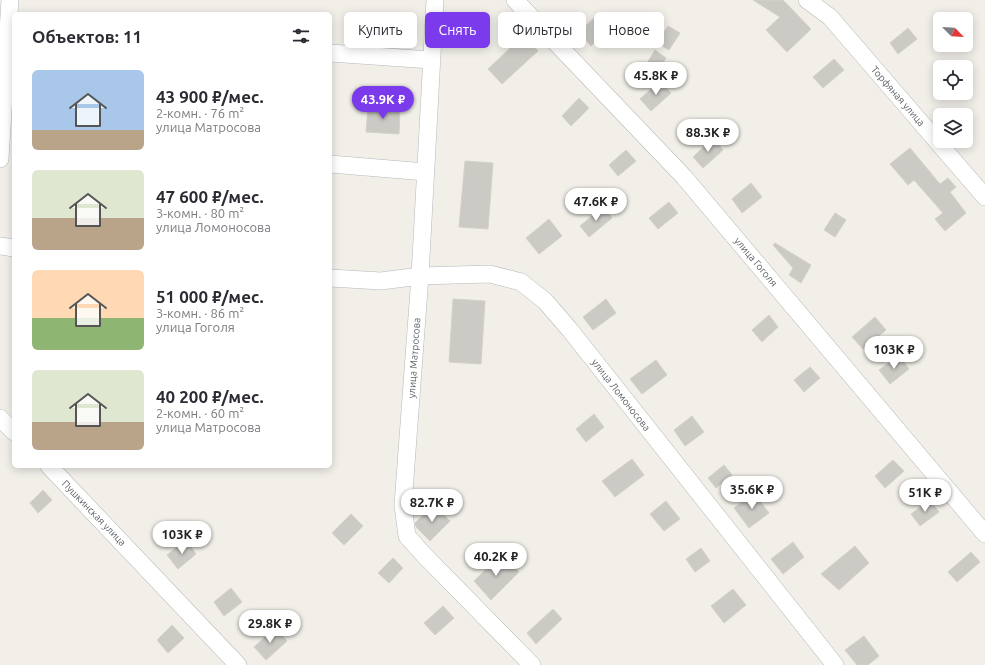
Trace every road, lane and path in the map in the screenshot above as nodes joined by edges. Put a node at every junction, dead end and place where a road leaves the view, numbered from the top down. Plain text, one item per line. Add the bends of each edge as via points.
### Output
1 (10, 0) edge
2 (435, 0) edge
3 (515, 0) edge
4 (806, 0) edge
5 (11, 29) edge
6 (332, 53) edge
7 (431, 60) junction
8 (8, 135) edge
9 (0, 158) edge
10 (332, 164) edge
11 (426, 172) junction
12 (985, 197) edge
13 (0, 246) edge
14 (12, 248) edge
15 (420, 276) junction
16 (332, 278) edge
17 (0, 418) edge
18 (12, 430) edge
19 (51, 468) edge
20 (985, 534) edge
21 (238, 665) edge
22 (532, 665) edge
23 (835, 665) edge

1 - 5 street
2 - 7 street, улица Матросова
3 - 20 street, улица Гоголя via 684,177
4 - 12 street, Торфяная улица via 830,17
5 - 8 street
6 - 7 street
7 - 11 street, улица Матросова
8 - 9 street
10 - 11 street
11 - 15 street, улица Матросова
13 - 14 street
15 - 16 street, улица Ломоносова via 381,281
15 - 22 street, улица Матросова via 403,504 407,536
15 - 23 street, улица Ломоносова via 490,274 521,282 545,301
17 - 18 street
19 - 21 street, Пушкинская улица

